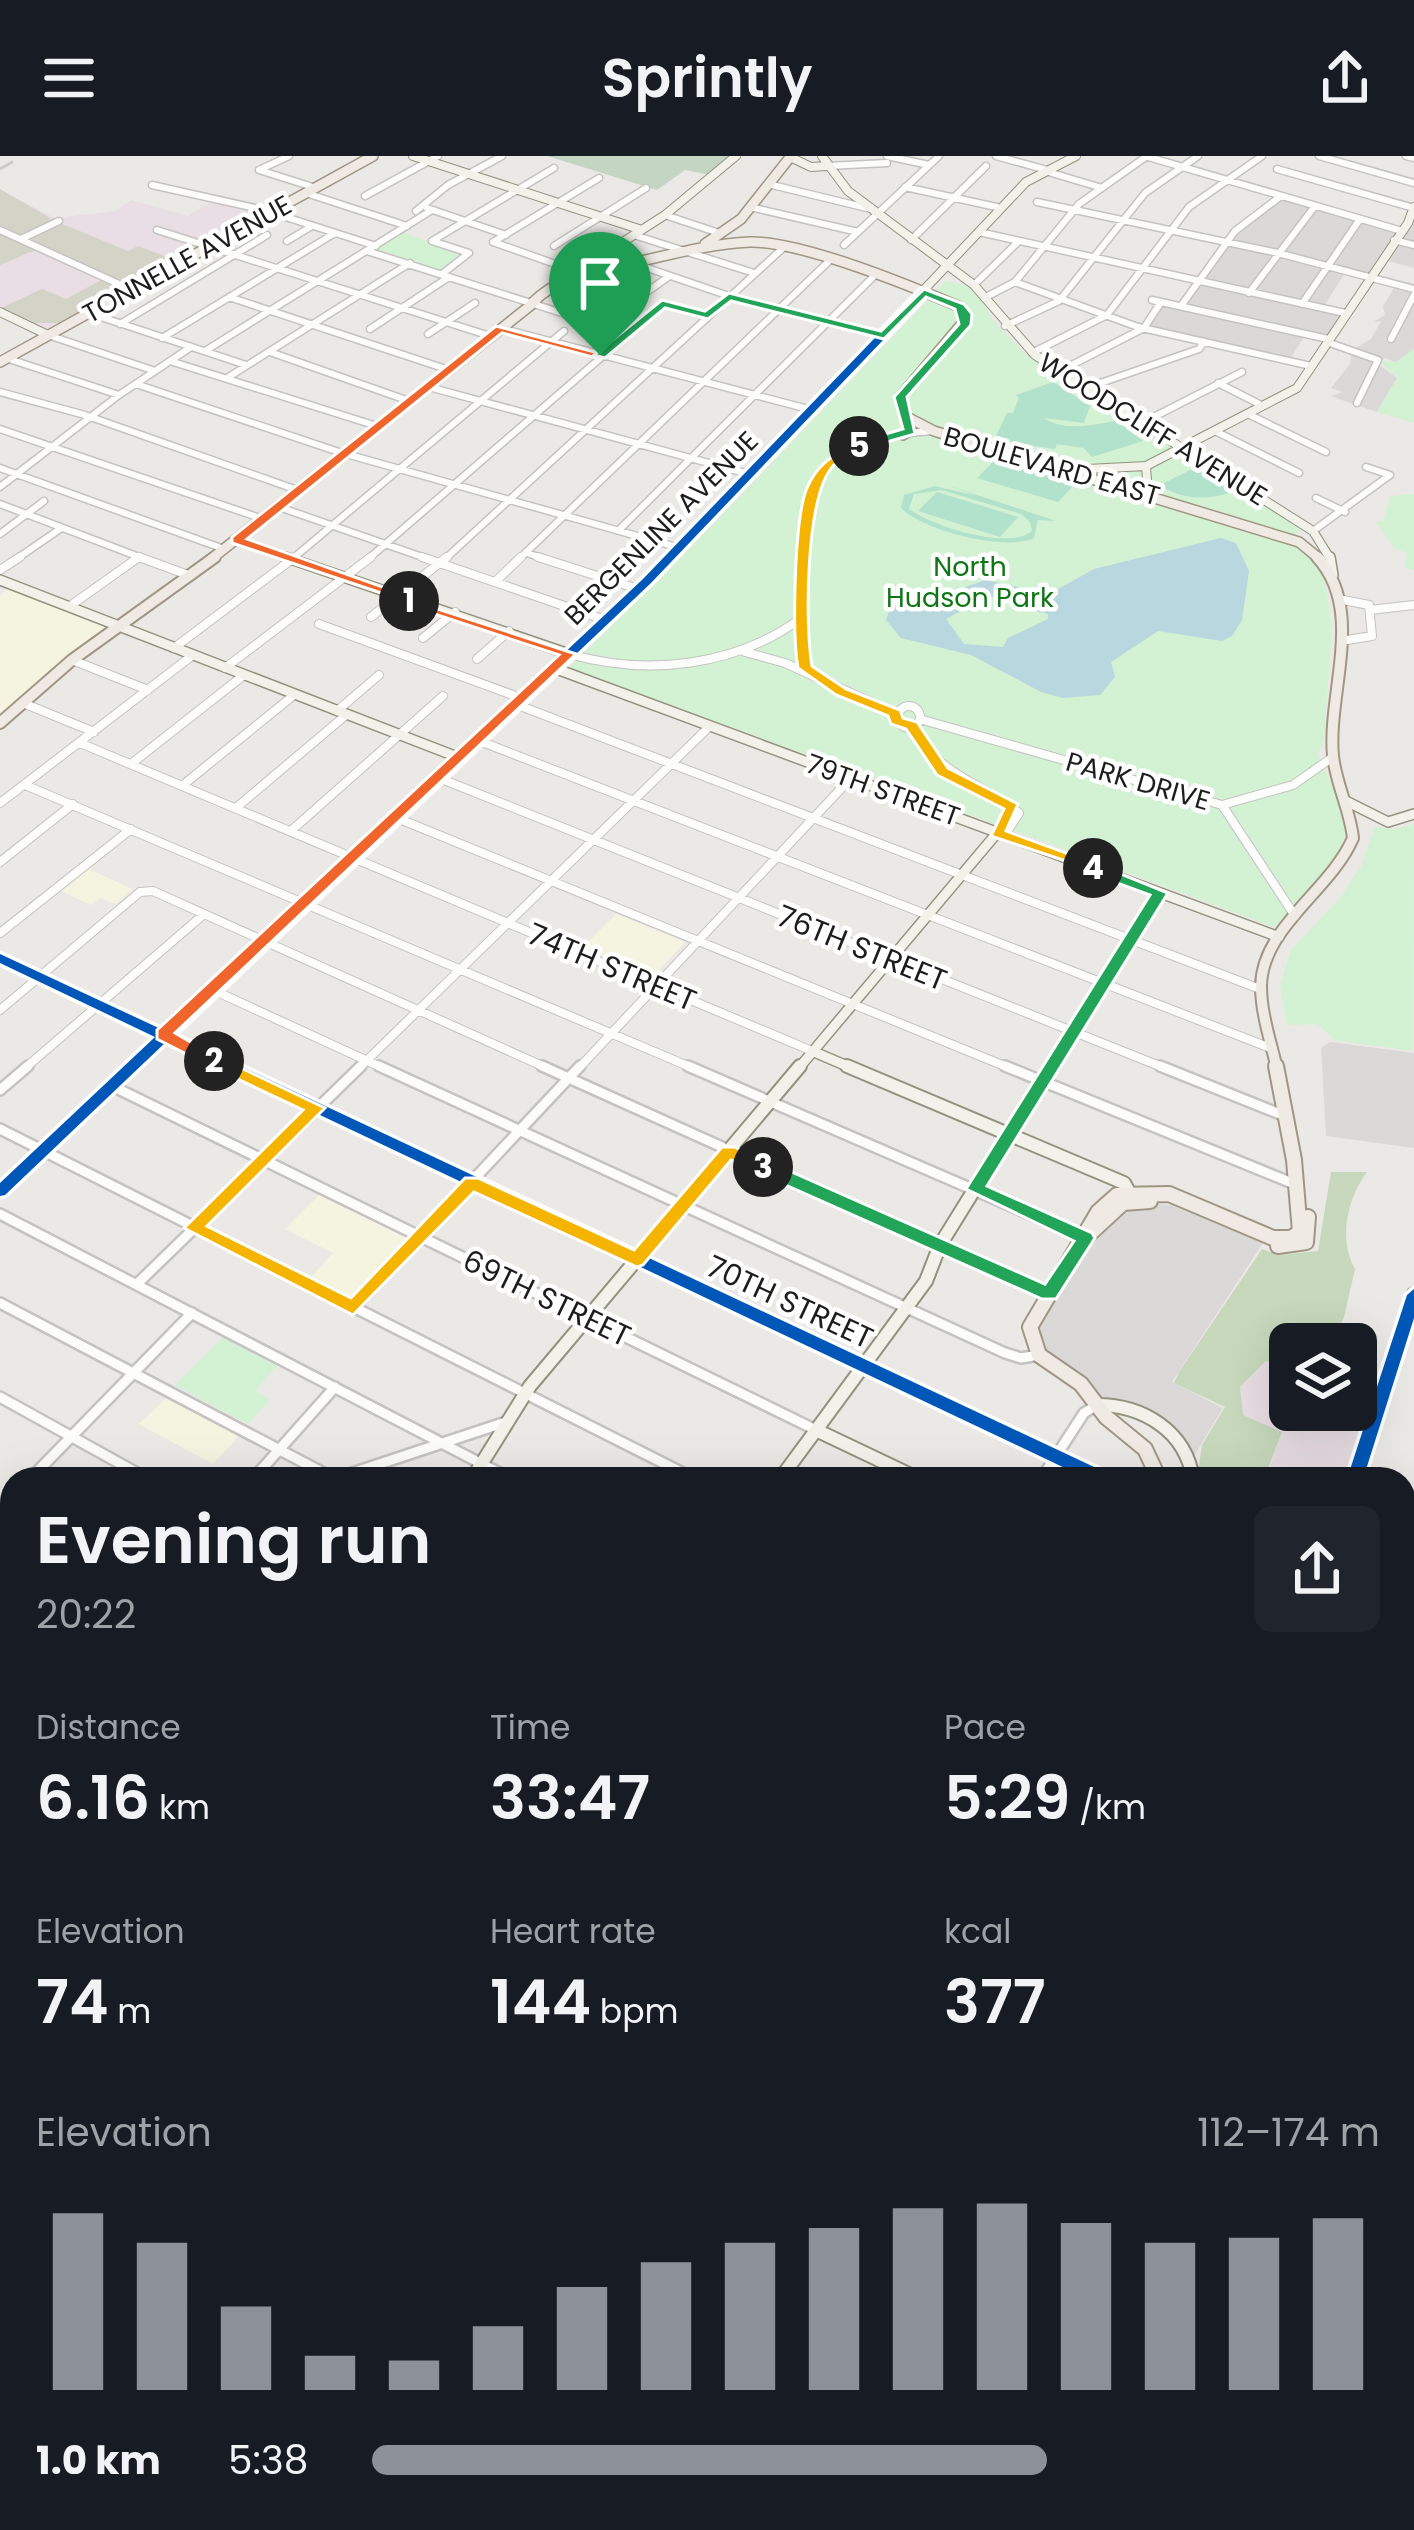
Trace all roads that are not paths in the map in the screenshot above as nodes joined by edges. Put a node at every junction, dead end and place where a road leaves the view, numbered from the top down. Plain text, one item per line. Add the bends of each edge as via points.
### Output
1 (285, 156) edge
2 (373, 156) edge
3 (413, 156) edge
4 (438, 156) edge
5 (502, 156) edge
6 (736, 156) edge
7 (790, 156) edge
8 (822, 156) edge
9 (939, 156) edge
10 (996, 156) edge
11 (1076, 156) edge
12 (1146, 156) edge
13 (1198, 156) edge
14 (1262, 156) edge
15 (1318, 156) edge
16 (887, 160) edge
17 (428, 161) junction
18 (929, 165) junction
19 (827, 166) junction
20 (986, 166) dead end
21 (1182, 167) junction
22 (554, 168) dead end
23 (1277, 169) dead end
24 (1046, 171) junction
25 (468, 174) junction
26 (599, 178) dead end
27 (1227, 180) junction
28 (1414, 183) edge
29 (768, 184) junction
30 (152, 185) dead end
31 (905, 187) junction
32 (316, 188) junction
33 (646, 188) dead end
34 (1102, 188) junction
35 (517, 190) junction
36 (305, 194) junction
37 (365, 196) dead end
38 (1281, 196) junction
39 (954, 198) junction
40 (1037, 202) dead end
41 (558, 203) junction
42 (1316, 206) junction
43 (1001, 208) junction
44 (1414, 209) edge
45 (432, 210) junction
46 (747, 210) junction
47 (874, 211) junction
48 (1073, 211) junction
49 (271, 212) junction
50 (665, 214) junction
51 (600, 217) junction
52 (1360, 219) junction
53 (464, 220) junction
54 (59, 221) dead end
55 (1122, 221) junction
56 (1408, 225) edge
57 (312, 226) junction
58 (406, 226) junction
59 (0, 230) edge
60 (158, 230) dead end
61 (1171, 230) junction
62 (719, 232) junction
63 (858, 232) junction
64 (979, 232) junction
65 (335, 233) junction
66 (638, 233) junction
67 (267, 235) dead end
68 (506, 235) junction
69 (21, 239) junction
70 (911, 240) junction
71 (1394, 240) junction
72 (287, 241) dead end
73 (755, 242) junction
74 (1018, 242) junction
75 (1228, 242) junction
76 (736, 244) junction
77 (844, 244) dead end
78 (212, 245) junction
79 (376, 245) junction
80 (1414, 245) edge
81 (554, 246) dead end
82 (783, 248) junction
83 (1042, 248) junction
84 (691, 250) junction
85 (367, 251) junction
86 (1278, 253) junction
87 (239, 254) junction
88 (1091, 259) junction
89 (829, 261) junction
90 (410, 263) junction
91 (638, 266) junction
92 (278, 267) junction
93 (1326, 268) junction
94 (1141, 270) junction
95 (575, 271) junction
96 (942, 272) junction
97 (754, 273) junction
98 (446, 275) junction
99 (874, 276) junction
100 (668, 277) junction
101 (968, 280) junction
102 (1366, 280) junction
103 (319, 281) junction
104 (1015, 282) junction
105 (1198, 282) junction
106 (559, 284) junction
107 (132, 290) junction
108 (612, 292) dead end
109 (924, 292) junction
110 (1414, 292) edge
111 (1249, 293) junction
112 (360, 294) junction
113 (729, 296) junction
114 (229, 297) junction
115 (984, 298) junction
116 (1061, 298) junction
117 (637, 299) junction
118 (1152, 300) dead end
119 (475, 302) dead end
120 (1161, 302) junction
121 (532, 303) junction
122 (1302, 304) junction
123 (1181, 306) junction
124 (403, 308) junction
125 (778, 309) junction
126 (270, 310) junction
127 (0, 312) edge
128 (89, 313) junction
129 (1345, 313) junction
130 (1107, 315) junction
131 (708, 316) junction
132 (446, 322) junction
133 (829, 322) junction
134 (121, 324) junction
135 (312, 325) junction
136 (600, 325) junction
137 (1005, 326) junction
138 (1144, 328) junction
139 (1399, 328) junction
140 (370, 329) dead end
141 (564, 331) dead end
142 (495, 332) junction
143 (1414, 332) edge
144 (626, 333) junction
145 (428, 334) dead end
146 (48, 335) junction
147 (884, 335) junction
148 (162, 338) junction
149 (1391, 339) dead end
150 (1328, 340) junction
151 (550, 342) junction
152 (1204, 342) junction
153 (191, 347) junction
154 (205, 351) junction
155 (268, 351) junction
156 (1032, 353) junction
157 (600, 355) junction
158 (3, 360) edge
159 (170, 361) junction
160 (246, 364) junction
161 (1311, 366) junction
162 (651, 368) junction
163 (449, 370) junction
164 (155, 371) junction
165 (1058, 372) junction
166 (1242, 372) dead end
167 (227, 378) junction
168 (704, 382) junction
169 (136, 383) junction
170 (1218, 383) junction
171 (429, 387) junction
172 (1083, 389) junction
173 (0, 392) edge
174 (118, 395) junction
175 (755, 395) junction
176 (482, 401) junction
177 (412, 402) junction
178 (1357, 403) dead end
179 (1263, 406) junction
180 (812, 410) junction
181 (1248, 414) junction
182 (533, 415) junction
183 (905, 416) junction
184 (90, 417) junction
185 (1138, 425) junction
186 (380, 428) junction
187 (0, 429) edge
188 (585, 429) junction
189 (934, 431) junction
190 (1215, 431) junction
191 (903, 435) junction
192 (55, 444) junction
193 (638, 444) junction
194 (1179, 450) junction
195 (1326, 452) dead end
196 (347, 453) junction
197 (692, 459) junction
198 (1146, 466) junction
199 (1366, 466) dead end
200 (404, 468) junction
201 (0, 469) edge
202 (1067, 470) junction
203 (18, 473) junction
204 (1299, 473) dead end
205 (749, 474) junction
206 (458, 484) junction
207 (0, 487) edge
208 (300, 491) junction
209 (1148, 494) junction
210 (1316, 498) dead end
211 (511, 499) junction
212 (44, 501) dead end
213 (0, 504) edge
214 (280, 507) junction
215 (1345, 512) junction
216 (25, 515) junction
217 (566, 515) junction
218 (263, 519) junction
219 (336, 526) junction
220 (60, 529) junction
221 (620, 530) junction
222 (1313, 531) junction
223 (0, 534) edge
224 (240, 538) junction
225 (1299, 542) junction
226 (388, 544) junction
227 (680, 548) junction
228 (224, 549) junction
229 (526, 553) junction
230 (139, 557) junction
231 (294, 558) junction
232 (441, 562) junction
233 (0, 570) edge
234 (188, 575) junction
235 (1333, 575) junction
236 (346, 576) junction
237 (0, 580) edge
238 (496, 581) junction
239 (638, 589) junction
240 (398, 594) junction
241 (1337, 599) junction
242 (1414, 605) edge
243 (70, 606) junction
244 (1370, 610) junction
245 (453, 614) junction
246 (371, 616) dead end
247 (800, 619) junction
248 (605, 620) junction
249 (319, 624) dead end
250 (118, 627) junction
251 (507, 633) junction
252 (423, 638) dead end
253 (1341, 641) junction
254 (174, 648) junction
255 (740, 651) junction
256 (569, 654) junction
257 (193, 656) junction
258 (477, 659) dead end
259 (72, 660) junction
260 (225, 668) junction
261 (554, 668) junction
262 (805, 668) junction
263 (244, 675) junction
264 (379, 675) dead end
265 (148, 690) junction
266 (294, 695) junction
267 (443, 696) dead end
268 (519, 701) junction
269 (23, 703) junction
270 (342, 713) junction
271 (895, 713) junction
272 (922, 720) junction
273 (0, 722) edge
274 (912, 725) junction
275 (710, 726) junction
276 (94, 732) junction
277 (399, 735) junction
278 (477, 740) junction
279 (80, 743) junction
280 (1333, 757) junction
281 (460, 758) junction
282 (131, 764) junction
283 (671, 764) junction
284 (439, 778) junction
285 (851, 778) junction
286 (26, 785) junction
287 (183, 785) junction
288 (633, 801) junction
289 (1346, 801) junction
290 (0, 803) edge
291 (74, 805) junction
292 (1222, 805) junction
293 (237, 807) junction
294 (1414, 814) edge
295 (814, 817) junction
296 (397, 818) junction
297 (131, 829) junction
298 (292, 830) junction
299 (997, 833) junction
300 (592, 840) junction
301 (777, 857) junction
302 (354, 858) junction
303 (0, 862) edge
304 (962, 873) junction
305 (550, 881) junction
306 (1160, 893) junction
307 (739, 898) junction
308 (306, 902) junction
309 (203, 915) junction
310 (927, 915) junction
311 (1297, 919) junction
312 (508, 923) junction
313 (0, 934) edge
314 (1131, 937) junction
315 (1279, 937) junction
316 (699, 941) junction
317 (264, 942) junction
318 (0, 958) edge
319 (890, 959) junction
320 (462, 968) junction
321 (40, 976) junction
322 (1102, 984) junction
323 (656, 986) junction
324 (1260, 988) junction
325 (213, 989) junction
326 (100, 1004) junction
327 (852, 1004) junction
328 (0, 1010) edge
329 (416, 1011) junction
330 (613, 1032) junction
331 (1072, 1032) junction
332 (163, 1035) junction
333 (1269, 1046) junction
334 (812, 1052) junction
335 (366, 1060) junction
336 (568, 1080) junction
337 (1041, 1082) junction
338 (110, 1085) junction
339 (0, 1090) edge
340 (771, 1100) junction
341 (316, 1108) junction
342 (1285, 1116) junction
343 (0, 1129) edge
344 (520, 1130) junction
345 (1009, 1134) junction
346 (42, 1151) junction
347 (728, 1151) junction
348 (263, 1160) junction
349 (471, 1183) junction
350 (1297, 1185) junction
351 (976, 1189) junction
352 (0, 1191) edge
353 (1132, 1197) junction
354 (684, 1204) junction
355 (0, 1214) edge
356 (194, 1228) junction
357 (422, 1237) junction
358 (1085, 1238) junction
359 (940, 1245) junction
360 (637, 1260) junction
361 (137, 1284) junction
362 (1049, 1294) junction
363 (1414, 1295) edge
364 (0, 1303) edge
365 (906, 1307) junction
366 (353, 1308) junction
367 (192, 1313) junction
368 (588, 1317) junction
369 (1039, 1355) junction
370 (862, 1366) junction
371 (132, 1374) junction
372 (335, 1387) junction
373 (524, 1394) junction
374 (0, 1397) edge
375 (1097, 1405) junction
376 (510, 1421) junction
377 (816, 1430) junction
378 (71, 1436) junction
379 (443, 1444) junction
380 (278, 1452) junction
381 (1055, 1457) junction
382 (482, 1464) junction
383 (41, 1467) edge
384 (127, 1467) edge
385 (264, 1467) edge
386 (309, 1467) edge
387 (371, 1467) edge
388 (480, 1467) edge
389 (488, 1467) edge
390 (671, 1467) edge
391 (789, 1467) edge
392 (894, 1467) edge
393 (1049, 1467) edge
394 (1077, 1467) edge
395 (1153, 1467) edge
396 (1190, 1467) edge
397 (1359, 1467) edge

1 - 32 street via 262,168
2 - 32 main road, TONNELLE AVENUE
3 - 17 street
4 - 17 street
5 - 25 street
6 - 50 street
7 - 19 street
7 - 29 main road
8 - 19 street
9 - 18 street
10 - 24 street
11 - 24 street, BERGENLINE AVENUE
12 - 21 street
12 - 34 street
13 - 21 street
14 - 27 street
15 - 28 street
16 - 18 street
16 - 19 street
17 - 25 street
17 - 37 street
18 - 31 street
19 - 47 street
20 - 39 street
21 - 27 street
21 - 55 street
22 - 35 street
23 - 44 street
24 - 34 street
24 - 43 street, BERGENLINE AVENUE
25 - 35 street
25 - 45 street via 419,208
26 - 41 street
27 - 38 street
27 - 61 street
29 - 46 main road
29 - 47 street
30 - 49 street
31 - 39 street
31 - 47 street
32 - 36 main road, TONNELLE AVENUE
33 - 51 street
34 - 48 street
35 - 41 street
35 - 53 street
36 - 49 main road, TONNELLE AVENUE
36 - 58 street
38 - 42 street
38 - 75 street
39 - 43 street
39 - 70 street
40 - 48 street
41 - 51 street
41 - 68 street
42 - 52 street
42 - 86 street
43 - 64 street, BERGENLINE AVENUE
44 - 56 street
45 - 53 street
45 - 58 street
46 - 62 main road
46 - 63 street
47 - 63 street
47 - 70 street
48 - 55 street
48 - 83 street
49 - 57 street
49 - 78 main road, TONNELLE AVENUE
50 - 62 street
50 - 66 street
51 - 66 street
51 - 81 street
52 - 56 street
52 - 93 street
53 - 68 street
53 - 98 street via 432,241 469,253
54 - 69 street
55 - 61 street
55 - 88 street
56 - 71 street
57 - 65 street
57 - 72 street
58 - 79 street
59 - 69 street
60 - 78 street
61 - 75 street
61 - 94 street
62 - 73 main road
62 - 76 main road
62 - 84 main road
63 - 77 street
64 - 74 street
64 - 96 street, BERGENLINE AVENUE
65 - 79 street
65 - 92 street
66 - 84 street
66 - 95 street
67 - 87 street
68 - 95 street via 493,242
69 - 107 street
70 - 96 street
71 - 80 street
71 - 102 street
73 - 76 main road
73 - 82 main road
74 - 83 street
74 - 101 street
75 - 86 street
75 - 105 street
76 - 82 main road
76 - 84 main road
78 - 87 street
78 - 107 main road, TONNELLE AVENUE
79 - 85 street
82 - 89 main road
82 - 97 street
83 - 88 street
83 - 104 street
84 - 91 main road
84 - 97 street
85 - 90 street
85 - 103 street
86 - 93 street
86 - 111 street
87 - 92 street
87 - 134 street
88 - 94 street
88 - 116 street
89 - 99 main road
89 - 125 street
90 - 98 street
90 - 112 street
91 - 100 street
91 - 106 main road
92 - 103 street
92 - 114 street
93 - 102 street
93 - 122 street
94 - 105 street
94 - 130 street
95 - 106 street
96 - 101 street
96 - 109 street, BERGENLINE AVENUE
97 - 113 street
98 - 121 street
98 - 124 street
99 - 109 main road
99 - 133 street
100 - 113 street
100 - 117 street
101 - 115 street, WOODCLIFF AVENUE
102 - 110 street
102 - 129 street
103 - 112 street
103 - 126 street
104 - 115 street
104 - 116 street
105 - 111 street
105 - 123 street
106 - 121 main road
107 - 128 main road, TONNELLE AVENUE
108 - 117 street
109 - 147 street, BERGENLINE AVENUE
109 - 183 main road, BOULEVARD EAST via 960,307 966,320 900,397
110 - 139 street
111 - 122 street
112 - 124 street
112 - 135 street
113 - 125 street
113 - 131 street
114 - 126 street
114 - 148 street
115 - 137 street, WOODCLIFF AVENUE
116 - 130 street
116 - 137 street
117 - 136 street
118 - 120 street
119 - 132 street
120 - 123 street
120 - 138 street
121 - 136 street
121 - 142 main road
122 - 129 street
123 - 150 street
124 - 132 street
124 - 140 street
125 - 133 street
125 - 168 street
126 - 135 street
126 - 154 street
127 - 146 street
128 - 134 street
128 - 146 main road, TONNELLE AVENUE
129 - 150 street
130 - 138 street
130 - 156 street
131 - 144 street via 662,304
131 - 162 street
132 - 142 street
132 - 145 street
133 - 147 street
133 - 175 street
134 - 148 street
135 - 155 street
135 - 163 street
136 - 144 street
137 - 156 street, WOODCLIFF AVENUE
138 - 152 street
138 - 165 street
139 - 143 street
139 - 149 street
141 - 151 street
142 - 151 street
142 - 163 main road
144 - 157 street
146 - 158 main road, TONNELLE AVENUE
146 - 164 street
147 - 180 street, BERGENLINE AVENUE
148 - 153 street
150 - 161 street
150 - 178 street via 1378,361
151 - 157 street
151 - 176 street
152 - 161 street
152 - 172 street
153 - 154 street
153 - 159 street
154 - 160 street
155 - 160 street
155 - 177 street
156 - 165 street, WOODCLIFF AVENUE
157 - 162 street
157 - 182 street
158 - 174 street
159 - 164 street
159 - 167 street
160 - 167 street
161 - 179 street via 1297,388
162 - 168 street
162 - 188 street
163 - 171 main road
164 - 169 street
165 - 172 street, WOODCLIFF AVENUE
166 - 170 street
167 - 186 street
168 - 175 street
168 - 193 street
169 - 174 street
169 - 196 street
170 - 179 street
170 - 185 street
171 - 176 street
171 - 177 main road
172 - 185 street, WOODCLIFF AVENUE
173 - 184 street
174 - 184 street
175 - 180 street
175 - 197 street
176 - 182 street
176 - 200 street
177 - 186 main road
179 - 181 street
180 - 205 street, BERGENLINE AVENUE
181 - 190 street
181 - 195 street
182 - 188 street
182 - 206 street
183 - 189 main road, BOULEVARD EAST
183 - 191 main road via 911,430
184 - 192 street
184 - 208 street
185 - 194 street, WOODCLIFF AVENUE
186 - 196 main road
187 - 192 street
188 - 193 street
188 - 211 street
189 - 191 street
189 - 202 main road, BOULEVARD EAST
190 - 194 street
190 - 204 street
191 - 247 street via 840,454 817,478
192 - 203 street
192 - 218 street
193 - 197 street
193 - 217 street
194 - 198 street
194 - 222 street, WOODCLIFF AVENUE
196 - 200 street
196 - 208 main road
197 - 205 street
197 - 221 street
198 - 202 street
198 - 209 street
199 - 215 street via 1390,475
200 - 206 street
200 - 219 street
201 - 203 street
202 - 209 main road, BOULEVARD EAST
203 - 207 street
203 - 228 street
205 - 227 street, BERGENLINE AVENUE
206 - 211 street
206 - 226 street
208 - 214 main road
209 - 225 main road, BOULEVARD EAST
210 - 215 street
211 - 217 street
211 - 232 street
212 - 216 street
213 - 216 street
214 - 218 main road
214 - 219 street
215 - 222 street
216 - 220 street
216 - 223 street
217 - 221 street
217 - 229 street
218 - 224 main road
219 - 226 street
219 - 231 street
220 - 230 street
220 - 233 street
221 - 227 street
222 - 225 street
222 - 235 street
224 - 228 main road
224 - 231 street
225 - 235 main road, BOULEVARD EAST
226 - 232 street
226 - 236 street
227 - 239 street, BERGENLINE AVENUE
228 - 234 main road
229 - 238 street
229 - 239 street
230 - 234 street
230 - 243 street
231 - 236 street
231 - 254 street
232 - 238 street
232 - 240 street
234 - 250 main road
235 - 241 main road
236 - 240 street
236 - 260 street
237 - 243 street
238 - 248 street
239 - 248 street, BERGENLINE AVENUE
240 - 245 street
240 - 246 street
241 - 244 street
241 - 253 main road
242 - 244 street
243 - 250 street
244 - 253 street via 1372,636
245 - 251 street
245 - 252 street
247 - 255 street
247 - 262 street
248 - 256 street, BERGENLINE AVENUE
249 - 268 street
250 - 254 street
250 - 259 main road
251 - 256 street
251 - 258 street
253 - 280 main road
254 - 257 street
255 - 256 street via 638,668
255 - 262 street, PARK DRIVE
256 - 261 street, BERGENLINE AVENUE
257 - 260 street
257 - 265 street
259 - 265 street
259 - 269 main road
260 - 263 street
261 - 268 street, BERGENLINE AVENUE
261 - 275 street, 79TH STREET
262 - 271 street, PARK DRIVE
263 - 266 street
263 - 282 street
264 - 270 street
265 - 276 street
266 - 270 street
266 - 287 street
267 - 277 street
268 - 278 street, BERGENLINE AVENUE
268 - 283 street
269 - 273 main road
269 - 276 street
270 - 277 street
270 - 293 street
271 - 272 street, PARK DRIVE via 914,709
271 - 274 street, PARK DRIVE
272 - 274 street
272 - 292 street, PARK DRIVE
274 - 299 street, PARK DRIVE via 942,771 1013,807 1019,818
275 - 283 street
275 - 285 street, 79TH STREET
276 - 279 street
277 - 281 street
277 - 298 street
278 - 281 street, BERGENLINE AVENUE
278 - 288 street
279 - 282 street, 74TH STREET
279 - 286 street
280 - 289 main road
280 - 292 street via 1293,785
281 - 284 street, BERGENLINE AVENUE
282 - 287 street, 74TH STREET
283 - 288 street
283 - 295 street
284 - 296 street, BERGENLINE AVENUE
284 - 300 street, 76TH STREET
285 - 295 street
285 - 299 street, 79TH STREET
286 - 290 street
286 - 291 street
287 - 293 street, 74TH STREET
288 - 300 street
288 - 301 street
289 - 294 street via 1386,823
289 - 311 main road via 1350,848
291 - 297 street
291 - 303 street
292 - 311 street, PARK DRIVE
293 - 298 street, 74TH STREET
295 - 301 street
295 - 304 street
296 - 302 street, BERGENLINE AVENUE
296 - 305 street
297 - 308 street
297 - 313 street
298 - 302 street, 74TH STREET
299 - 304 street
299 - 306 street, 79TH STREET
300 - 305 street
300 - 307 street, 76TH STREET
301 - 307 street
301 - 310 street
302 - 308 street, BERGENLINE AVENUE
302 - 312 street, 74TH STREET
304 - 310 street
304 - 314 street
305 - 312 street
305 - 316 street
306 - 314 street
306 - 315 street, 79TH STREET
307 - 316 street
307 - 319 street, 76TH STREET
308 - 317 street, BERGENLINE AVENUE
308 - 320 street
309 - 317 street
309 - 321 street via 140,892
309 - 326 street
310 - 319 street
310 - 322 street
311 - 315 main road
312 - 320 street
312 - 323 street, 74TH STREET
314 - 322 street
314 - 324 street
315 - 324 main road
316 - 323 street
316 - 327 street
317 - 325 street, BERGENLINE AVENUE
317 - 329 street
318 - 321 street, 70TH STREET
319 - 327 street
319 - 331 street, 76TH STREET
320 - 329 street
320 - 330 street
321 - 326 street, 70TH STREET
321 - 328 street
322 - 331 street
322 - 333 street
323 - 330 street
323 - 334 street, 74TH STREET
324 - 333 main road
325 - 332 street, BERGENLINE AVENUE
325 - 335 street
326 - 332 street, 70TH STREET
326 - 339 street
327 - 334 street
327 - 337 street
329 - 335 street
329 - 336 street
330 - 336 street
330 - 340 street
331 - 337 street
331 - 342 street, 76TH STREET
332 - 338 street, BERGENLINE AVENUE
332 - 341 street, 70TH STREET
333 - 342 main road
334 - 340 street
334 - 345 street, 74TH STREET
335 - 341 street
335 - 344 street
336 - 344 street
336 - 347 street
337 - 345 street
337 - 350 street
338 - 346 street, BERGENLINE AVENUE
338 - 348 street, 69TH STREET
340 - 347 street
340 - 351 street
341 - 348 street
341 - 349 street, 70TH STREET
342 - 350 main road
343 - 346 street
344 - 349 street
344 - 354 street
345 - 351 street
345 - 353 street, 74TH STREET via 1124,1183
346 - 352 street, BERGENLINE AVENUE
346 - 356 street
347 - 354 street
347 - 359 street
348 - 356 street
348 - 357 street, 69TH STREET
349 - 357 street
349 - 360 street, 70TH STREET
350 - 353 main road via 1310,1236 1288,1248 1168,1202
351 - 358 street
351 - 359 street
353 - 358 main road
354 - 360 street
354 - 365 street
355 - 361 street
356 - 361 street
356 - 366 street
357 - 366 street
357 - 368 street, 69TH STREET
358 - 362 main road
359 - 362 street
359 - 365 street
360 - 368 street
360 - 370 street, 70TH STREET
361 - 367 street
362 - 369 main road via 1030,1327
363 - 397 main road
364 - 371 street
365 - 369 street via 1005,1353
365 - 370 street
366 - 373 street
367 - 371 street
367 - 372 street
368 - 373 street
368 - 377 street, 69TH STREET
369 - 375 main road
370 - 377 street
370 - 381 street, 70TH STREET
371 - 378 street
371 - 380 street
372 - 379 street
372 - 380 street
373 - 376 street
373 - 390 street
374 - 378 street
375 - 381 street
375 - 395 main road
375 - 396 street via 1117,1405 1168,1430 1185,1444
376 - 379 street
376 - 382 street
377 - 391 street
377 - 392 street, 69TH STREET
378 - 383 street
378 - 384 street
379 - 382 street
379 - 387 street
380 - 385 street
380 - 386 street
381 - 393 street
381 - 394 street, 70TH STREET
382 - 388 street
382 - 389 street

